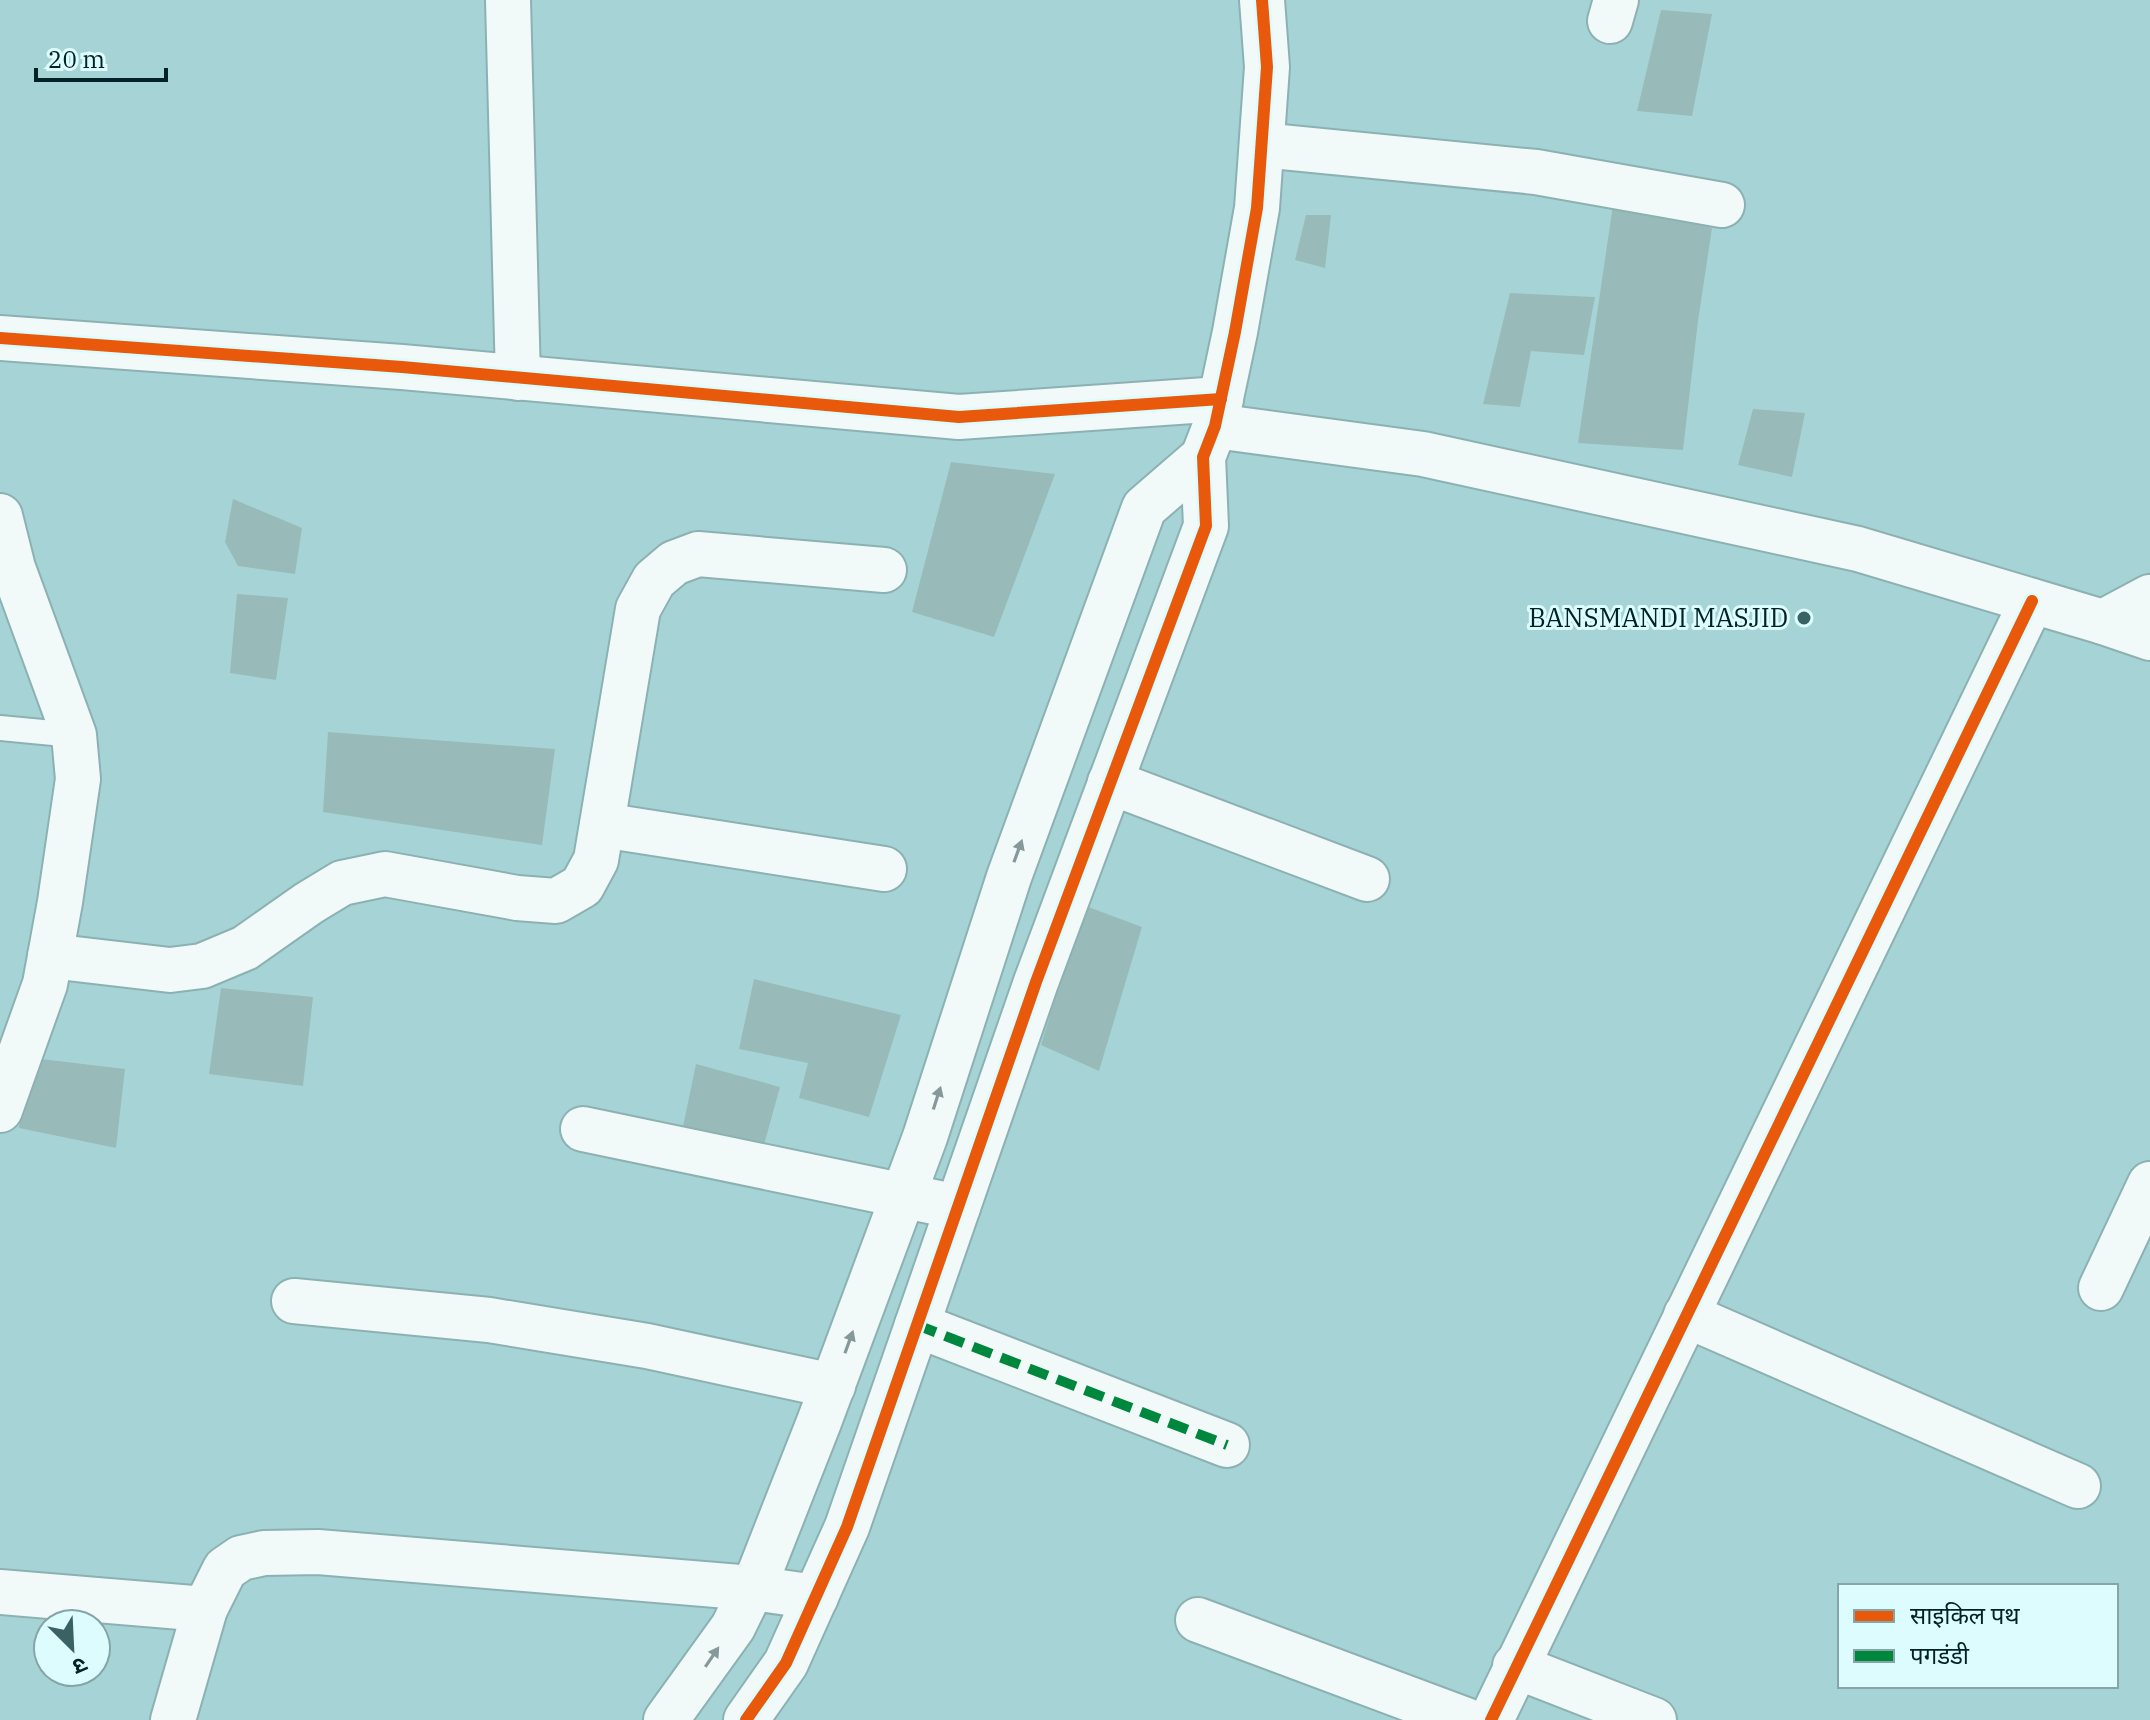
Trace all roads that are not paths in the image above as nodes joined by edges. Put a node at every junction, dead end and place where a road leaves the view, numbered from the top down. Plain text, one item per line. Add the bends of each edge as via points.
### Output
1 (508, 0) edge
2 (1262, 0) edge
3 (1262, 145) junction
4 (1722, 205) dead end
5 (0, 338) edge
6 (518, 378) junction
7 (1213, 427) junction
8 (0, 516) edge
9 (884, 570) dead end
10 (2150, 597) edge
11 (2032, 601) junction
12 (2103, 622) junction
13 (2150, 638) edge
14 (0, 728) edge
15 (74, 735) junction
16 (1110, 782) junction
17 (602, 825) junction
18 (884, 869) dead end
19 (1367, 879) dead end
20 (50, 956) junction
21 (0, 1110) edge
22 (583, 1129) dead end
23 (2150, 1184) edge
24 (903, 1195) junction
25 (958, 1207) junction
26 (2101, 1288) dead end
27 (294, 1301) dead end
28 (1686, 1315) junction
29 (917, 1325) junction
30 (827, 1400) junction
31 (880, 1432) junction
32 (1227, 1445) dead end
33 (2078, 1486) dead end
34 (752, 1588) junction
35 (0, 1592) edge
36 (816, 1597) junction
37 (205, 1609) junction
38 (1198, 1620) dead end
39 (1515, 1666) junction
40 (173, 1720) edge
41 (666, 1720) edge
42 (746, 1720) edge
43 (1466, 1720) edge
44 (1491, 1720) edge
45 (1654, 1720) edge

1 - 6 street
2 - 3 street via 1267,67
3 - 4 street via 1536,172
3 - 7 street via 1257,208
5 - 6 street
6 - 7 street via 959,417
7 - 11 street via 1439,458 1858,549
7 - 16 street via 1206,526
24 -> 7 street via 1009,877 1144,508
8 - 15 street via 13,568
9 - 17 street via 698,554 674,563 654,580 638,609
10 - 12 street
11 - 12 street
11 - 28 street
12 - 13 street
14 - 15 lane
15 - 20 street via 78,779
16 - 19 street
16 - 25 street
17 - 18 street
17 - 20 street via 596,860 582,886 556,901 385,874 342,883 245,948 202,966 170,970
20 - 21 street
22 - 24 street
23 - 26 street
24 - 25 street
30 -> 24 street
25 - 29 street
27 - 30 street via 489,1320 647,1346
28 - 33 street
28 - 39 street
29 - 31 street
29 - 32 street
30 - 31 street
30 - 34 street
31 - 36 street
34 - 36 street
34 - 37 street via 318,1552 264,1553 241,1558 225,1569
41 -> 34 street via 733,1627
35 - 37 street
36 - 42 street via 786,1663
37 - 40 street
38 - 43 street
39 - 44 street
39 - 45 street

